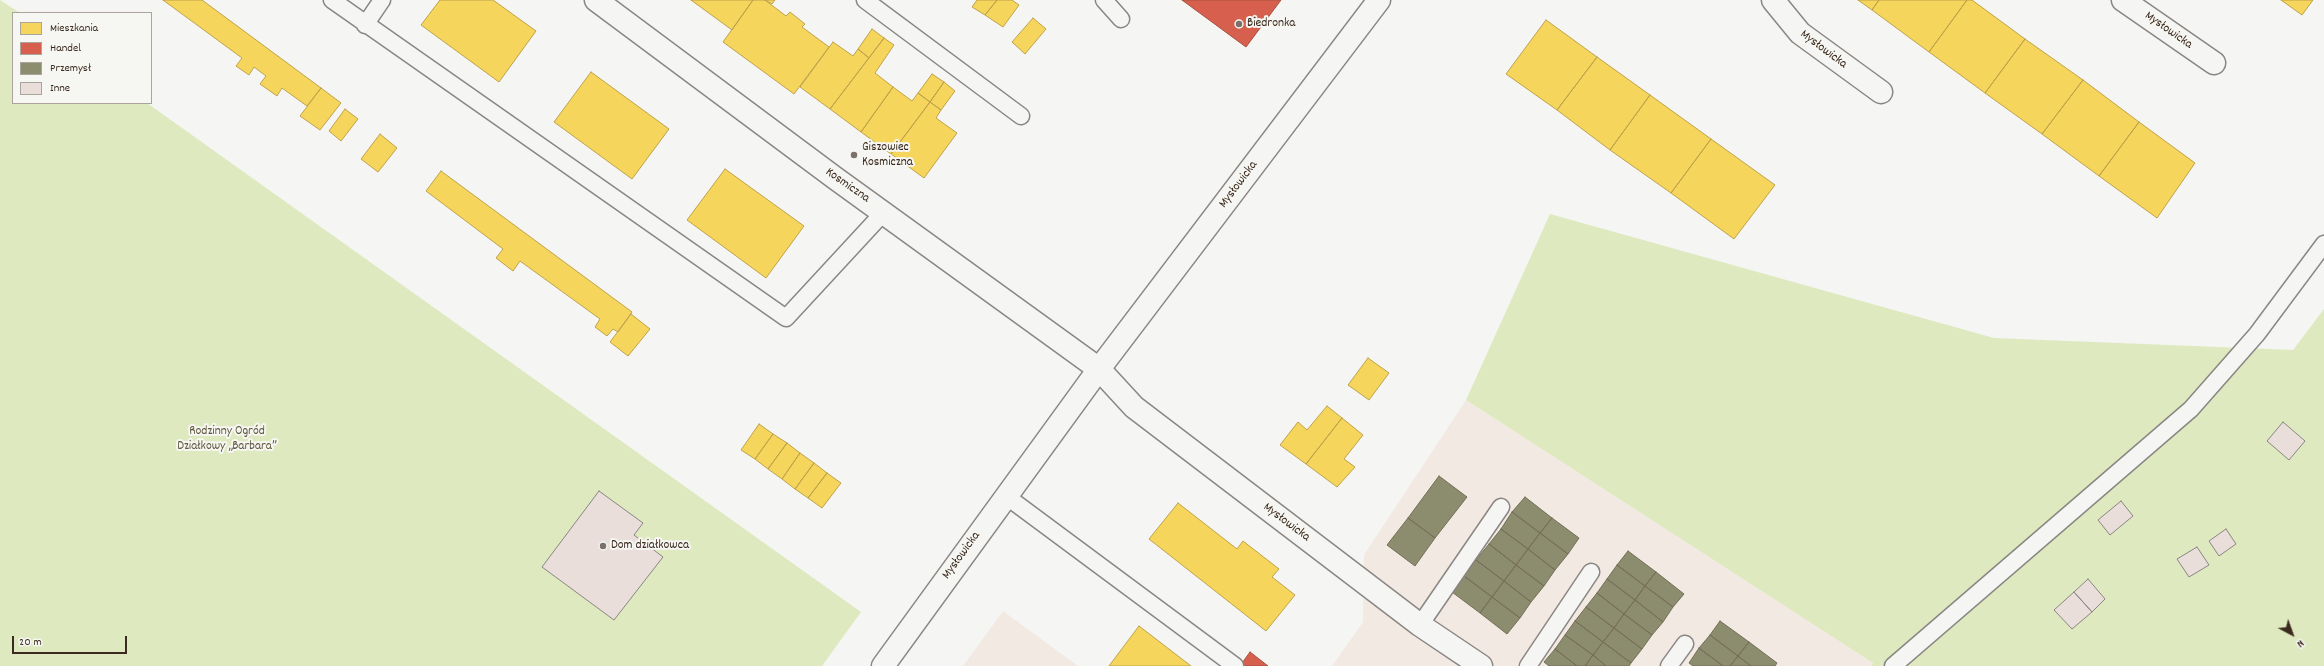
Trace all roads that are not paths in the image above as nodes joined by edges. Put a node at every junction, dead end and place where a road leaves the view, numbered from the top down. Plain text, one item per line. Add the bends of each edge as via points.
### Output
1 (332, 0) edge
2 (382, 0) edge
3 (596, 0) edge
4 (865, 0) edge
5 (1104, 0) edge
6 (1379, 0) edge
7 (1773, 0) edge
8 (2123, 0) edge
9 (1121, 19) dead end
10 (365, 25) junction
11 (2214, 63) dead end
12 (1881, 92) dead end
13 (1021, 116) dead end
14 (884, 212) junction
15 (2324, 244) edge
16 (1099, 369) junction
17 (1006, 496) junction
18 (1501, 507) dead end
19 (1591, 572) dead end
20 (1420, 625) junction
21 (1685, 644) dead end
22 (883, 666) edge
23 (1235, 666) edge
24 (1481, 666) edge
25 (1528, 666) edge
26 (1669, 666) edge
27 (1893, 666) edge

1 - 10 lane
2 - 10 lane
3 - 14 street, Kosmiczna via 834,178
4 - 13 lane
5 - 9 lane
6 - 16 street, Mysłowicka
7 - 12 street, Mysłowicka via 1800,33
8 - 11 street, Mysłowicka
10 - 14 lane via 786,318
14 - 16 street, Kosmiczna
15 - 27 lane via 2256,334 2191,409
16 - 17 street, Mysłowicka
16 - 20 street, Mysłowicka via 1134,407
17 - 22 street, Mysłowicka
17 - 23 lane
18 - 20 lane
19 - 25 lane
20 - 24 street, Mysłowicka
21 - 26 lane

